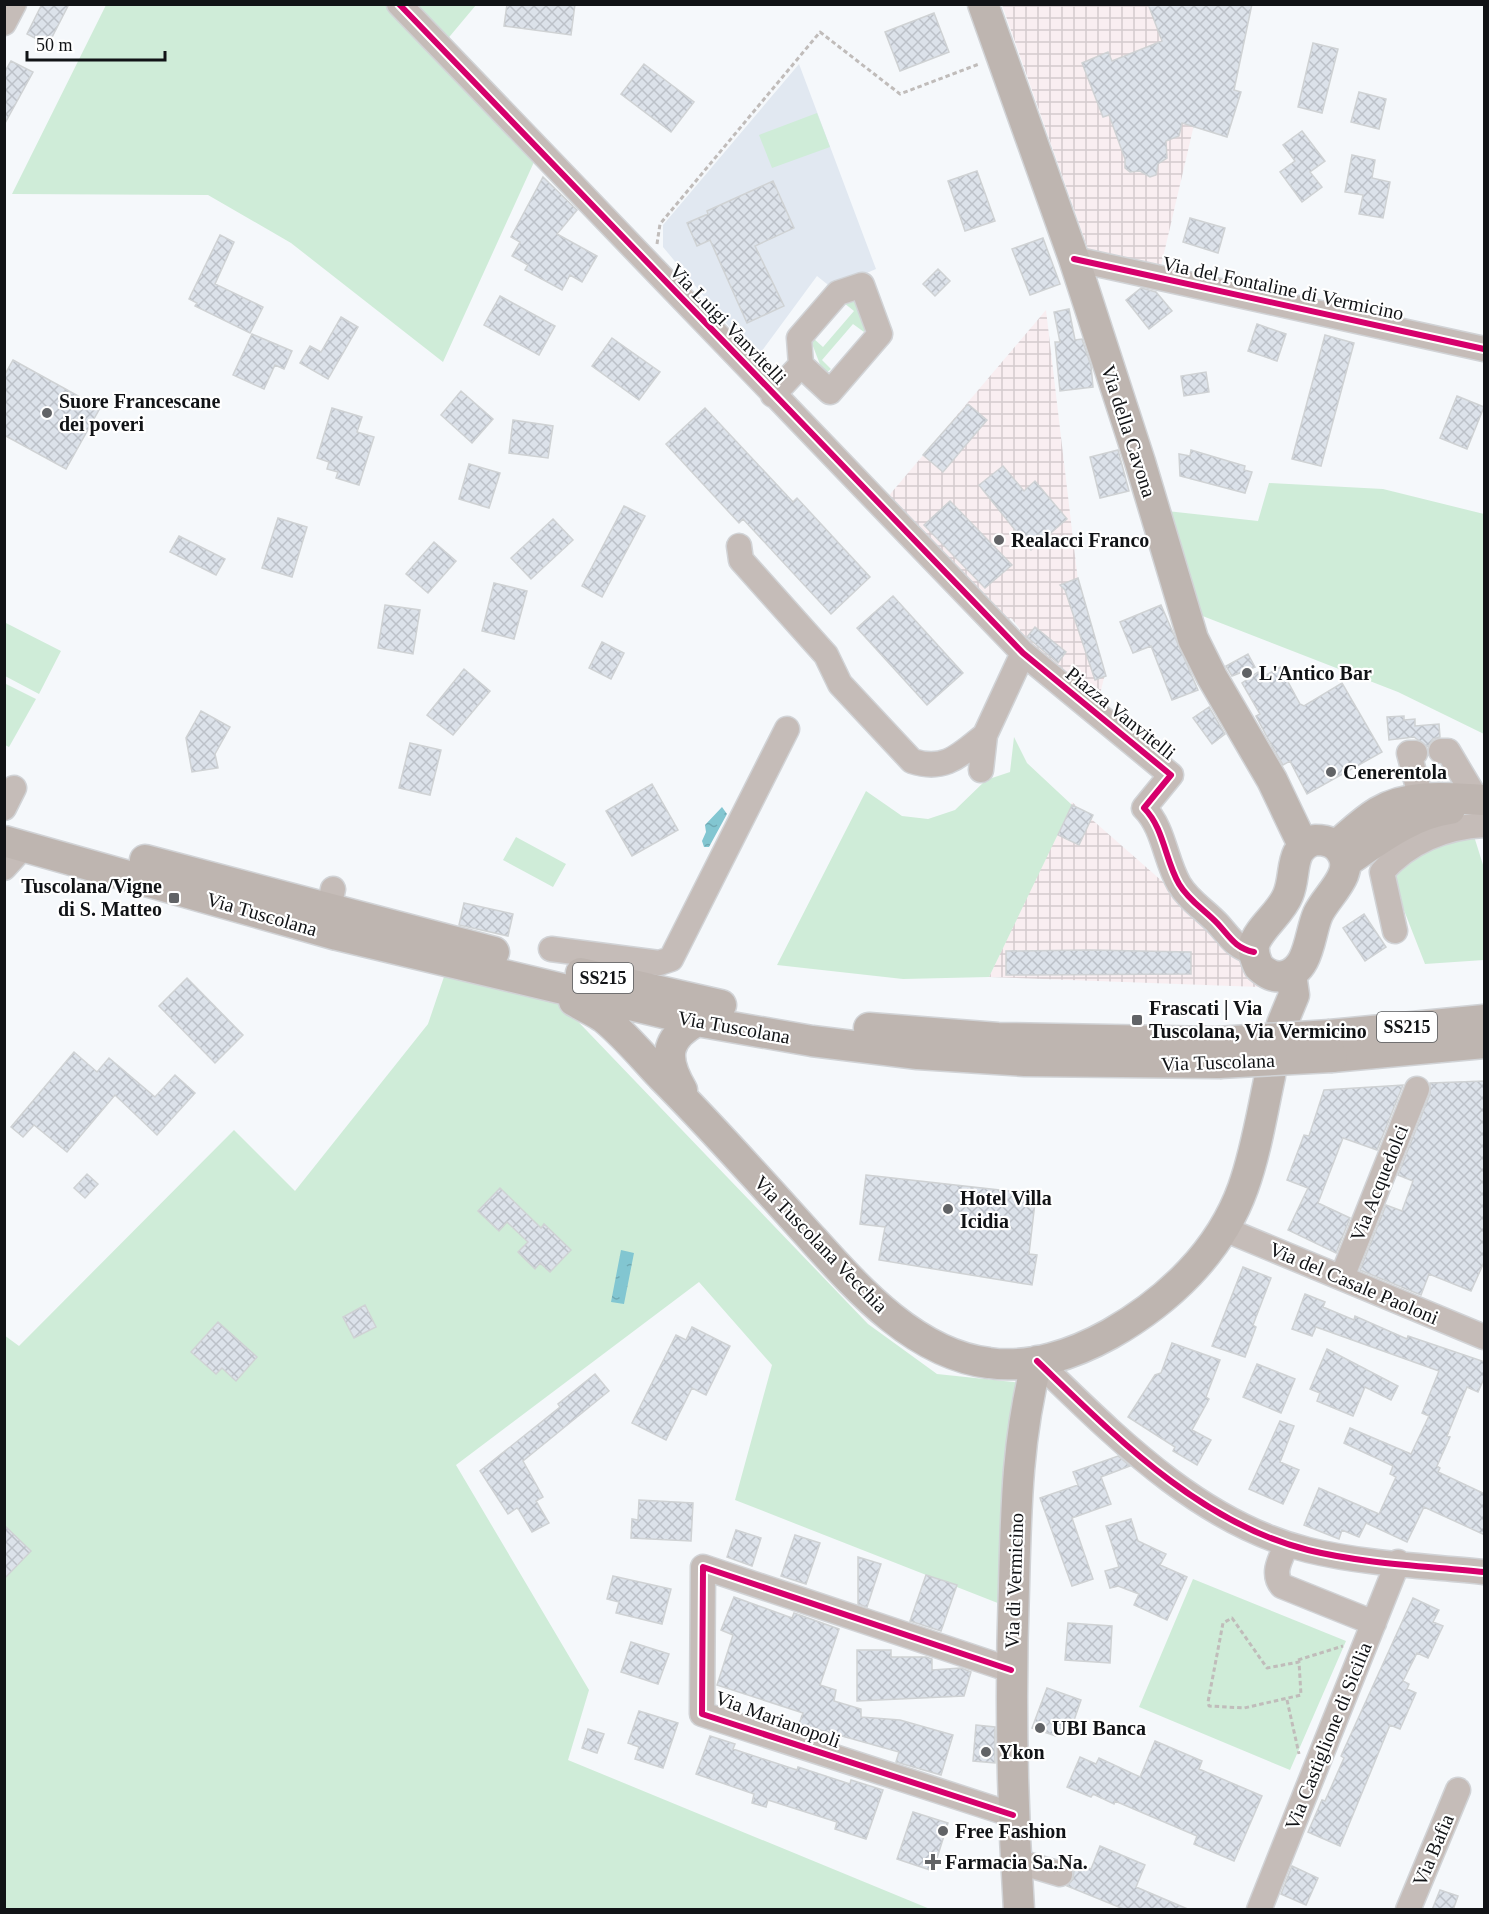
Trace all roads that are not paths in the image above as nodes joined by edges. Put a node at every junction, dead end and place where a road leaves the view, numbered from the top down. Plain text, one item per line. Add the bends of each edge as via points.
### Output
1 (14, 4) edge
2 (399, 4) edge
3 (983, 4) edge
4 (4, 23) edge
5 (1074, 259) junction
6 (1485, 349) edge
7 (801, 365) dead end
8 (773, 395) junction
9 (739, 546) dead end
10 (1030, 659) junction
11 (787, 729) dead end
12 (985, 735) junction
13 (1441, 751) dead end
14 (1415, 753) dead end
15 (981, 770) dead end
16 (1421, 799) junction
17 (1483, 807) edge
18 (4, 823) edge
19 (14, 843) edge
20 (1303, 845) junction
21 (1342, 854) junction
22 (4, 868) edge
23 (1395, 931) dead end
24 (1260, 939) junction
25 (549, 960) junction
26 (1485, 1020) edge
27 (697, 1021) junction
28 (1485, 1043) edge
29 (1331, 1046) junction
30 (1218, 1053) junction
31 (1270, 1076) dead end
32 (1417, 1089) dead end
33 (693, 1108) junction
34 (1224, 1229) junction
35 (1342, 1277) junction
36 (1485, 1338) edge
37 (1037, 1361) junction
38 (1287, 1544) junction
39 (1398, 1562) junction
40 (1485, 1572) edge
41 (1374, 1623) junction
42 (1011, 1670) junction
43 (1458, 1790) dead end
44 (1013, 1815) junction
45 (1016, 1861) junction
46 (1060, 1874) dead end
47 (1019, 1910) edge
48 (1259, 1910) edge
49 (1408, 1910) edge

1 - 4 street
2 - 8 street, Via Luigi Vanvitelli
3 - 5 main road, Via della Cavona
5 - 6 street, Via del Fontaline di Vermicino
5 - 20 main road, Via della Cavona via 1193,639 1272,780
7 - 8 street
8 - 10 street, Via Luigi Vanvitelli
9 - 12 street via 741,560 826,655 840,684 912,761 927,766 942,764
10 - 12 street
10 - 24 street, Piazza Vanvitelli via 1171,775 1144,808 1156,824 1178,883 1219,925 1239,928
11 - 25 street via 671,959 659,963
12 - 15 street
13 - 17 street via 1448,751
14 - 16 street via 1409,753
16 - 17 main road via 1445,797
16 - 21 main road via 1378,812
17 - 21 main road via 1442,810
17 - 23 street via 1468,826 1434,835 1395,858 1382,872
18 - 25 main road, Via Tuscolana / SS215 via 331,898
19 - 22 street
19 - 25 main road, Via Tuscolana / SS215 via 337,935
20 - 21 main road via 1315,840
20 - 24 main road via 1295,858 1288,895
21 - 24 main road via 1345,873 1316,918 1304,959 1281,975 1259,967
25 - 27 main road, Via Tuscolana / SS215
25 - 30 main road, Via Tuscolana / SS215 via 735,1008 865,1028
25 - 33 main road
26 - 29 main road, Via Tuscolana / SS215
27 - 30 main road, Via Tuscolana / SS215 via 844,1045 961,1058 1047,1062
27 - 33 main road via 677,1036 669,1054 674,1074
28 - 29 main road, Via Tuscolana / SS215
29 - 30 main road, Via Tuscolana / SS215, bridge
31 - 34 main road, Via Tuscolana Vecchia via 1249,1171
32 - 35 street, Via Acquedolci
33 - 37 main road, Via Tuscolana Vecchia via 844,1274 895,1320 928,1341 970,1359 1000,1364
34 - 35 street, Via del Casale Paoloni
34 - 37 main road, Via Tuscolana Vecchia via 1183,1280 1142,1314 1087,1345
35 - 36 street, Via del Casale Paoloni
37 - 38 street via 1163,1475 1226,1515
37 - 42 main road, Via di Vermicino via 1017,1467
38 - 39 street via 1323,1553
38 - 41 street via 1277,1568 1282,1586
39 - 40 street
39 - 41 street, Via Castiglione di Sicilia
41 - 48 street, Via Castiglione di Sicilia
42 - 44 main road, Via di Vermicino
42 - 44 street, Via Marianopoli via 703,1566 702,1714
43 - 49 street, Via Bafia
44 - 45 main road, Via di Vermicino
45 - 46 street
45 - 47 main road, Via di Vermicino

